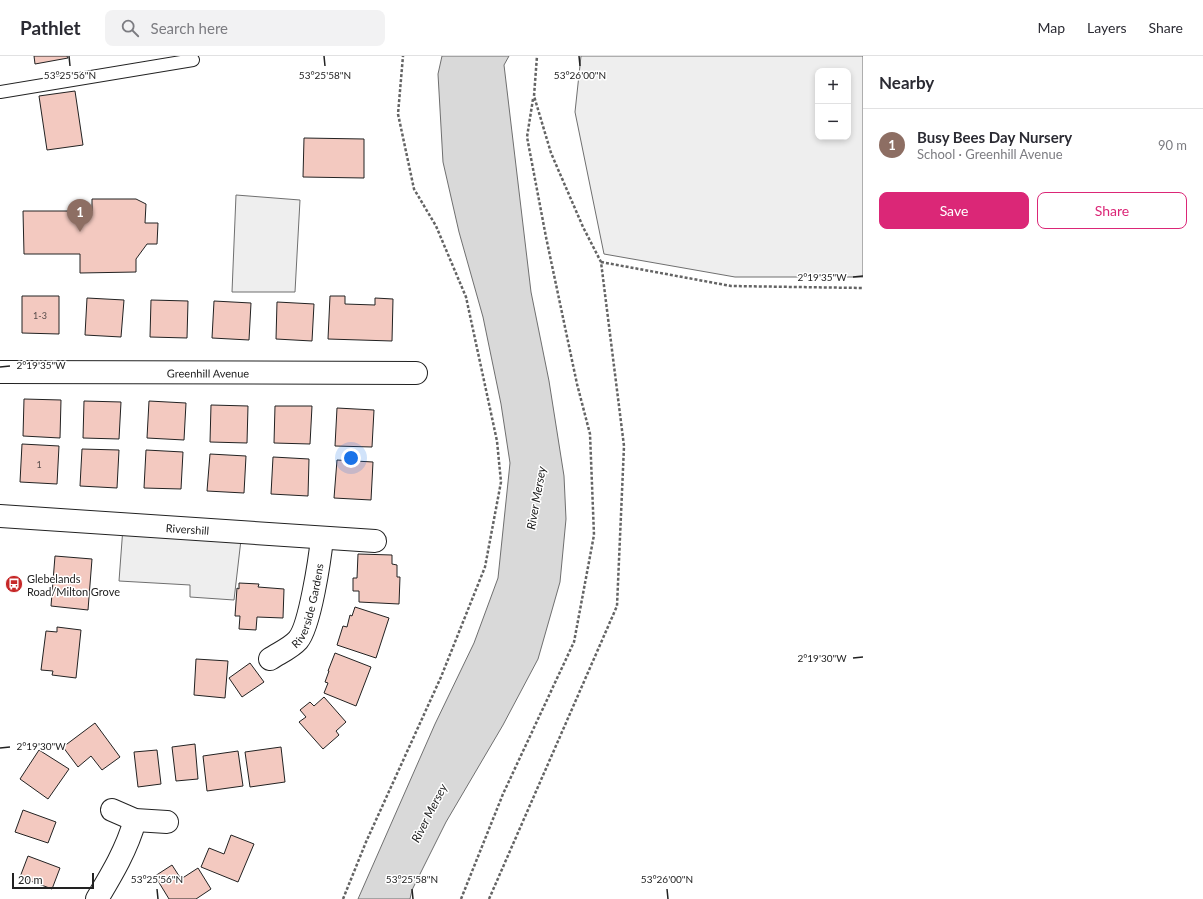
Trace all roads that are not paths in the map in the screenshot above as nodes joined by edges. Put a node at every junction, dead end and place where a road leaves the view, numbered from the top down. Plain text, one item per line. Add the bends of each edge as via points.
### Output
1 (193, 60) dead end
2 (0, 92) edge
3 (0, 372) edge
4 (416, 373) dead end
5 (0, 516) edge
6 (322, 538) junction
7 (375, 541) dead end
8 (270, 659) dead end
9 (112, 810) dead end
10 (135, 820) junction
11 (166, 822) dead end
12 (97, 899) edge

1 - 2 lane
3 - 4 street, Greenhill Avenue
5 - 6 street, Rivershill
6 - 7 street, Rivershill
6 - 8 street, Riverside Gardens via 320,560 306,624 299,639
9 - 10 street
10 - 11 street
10 - 12 street via 131,835

